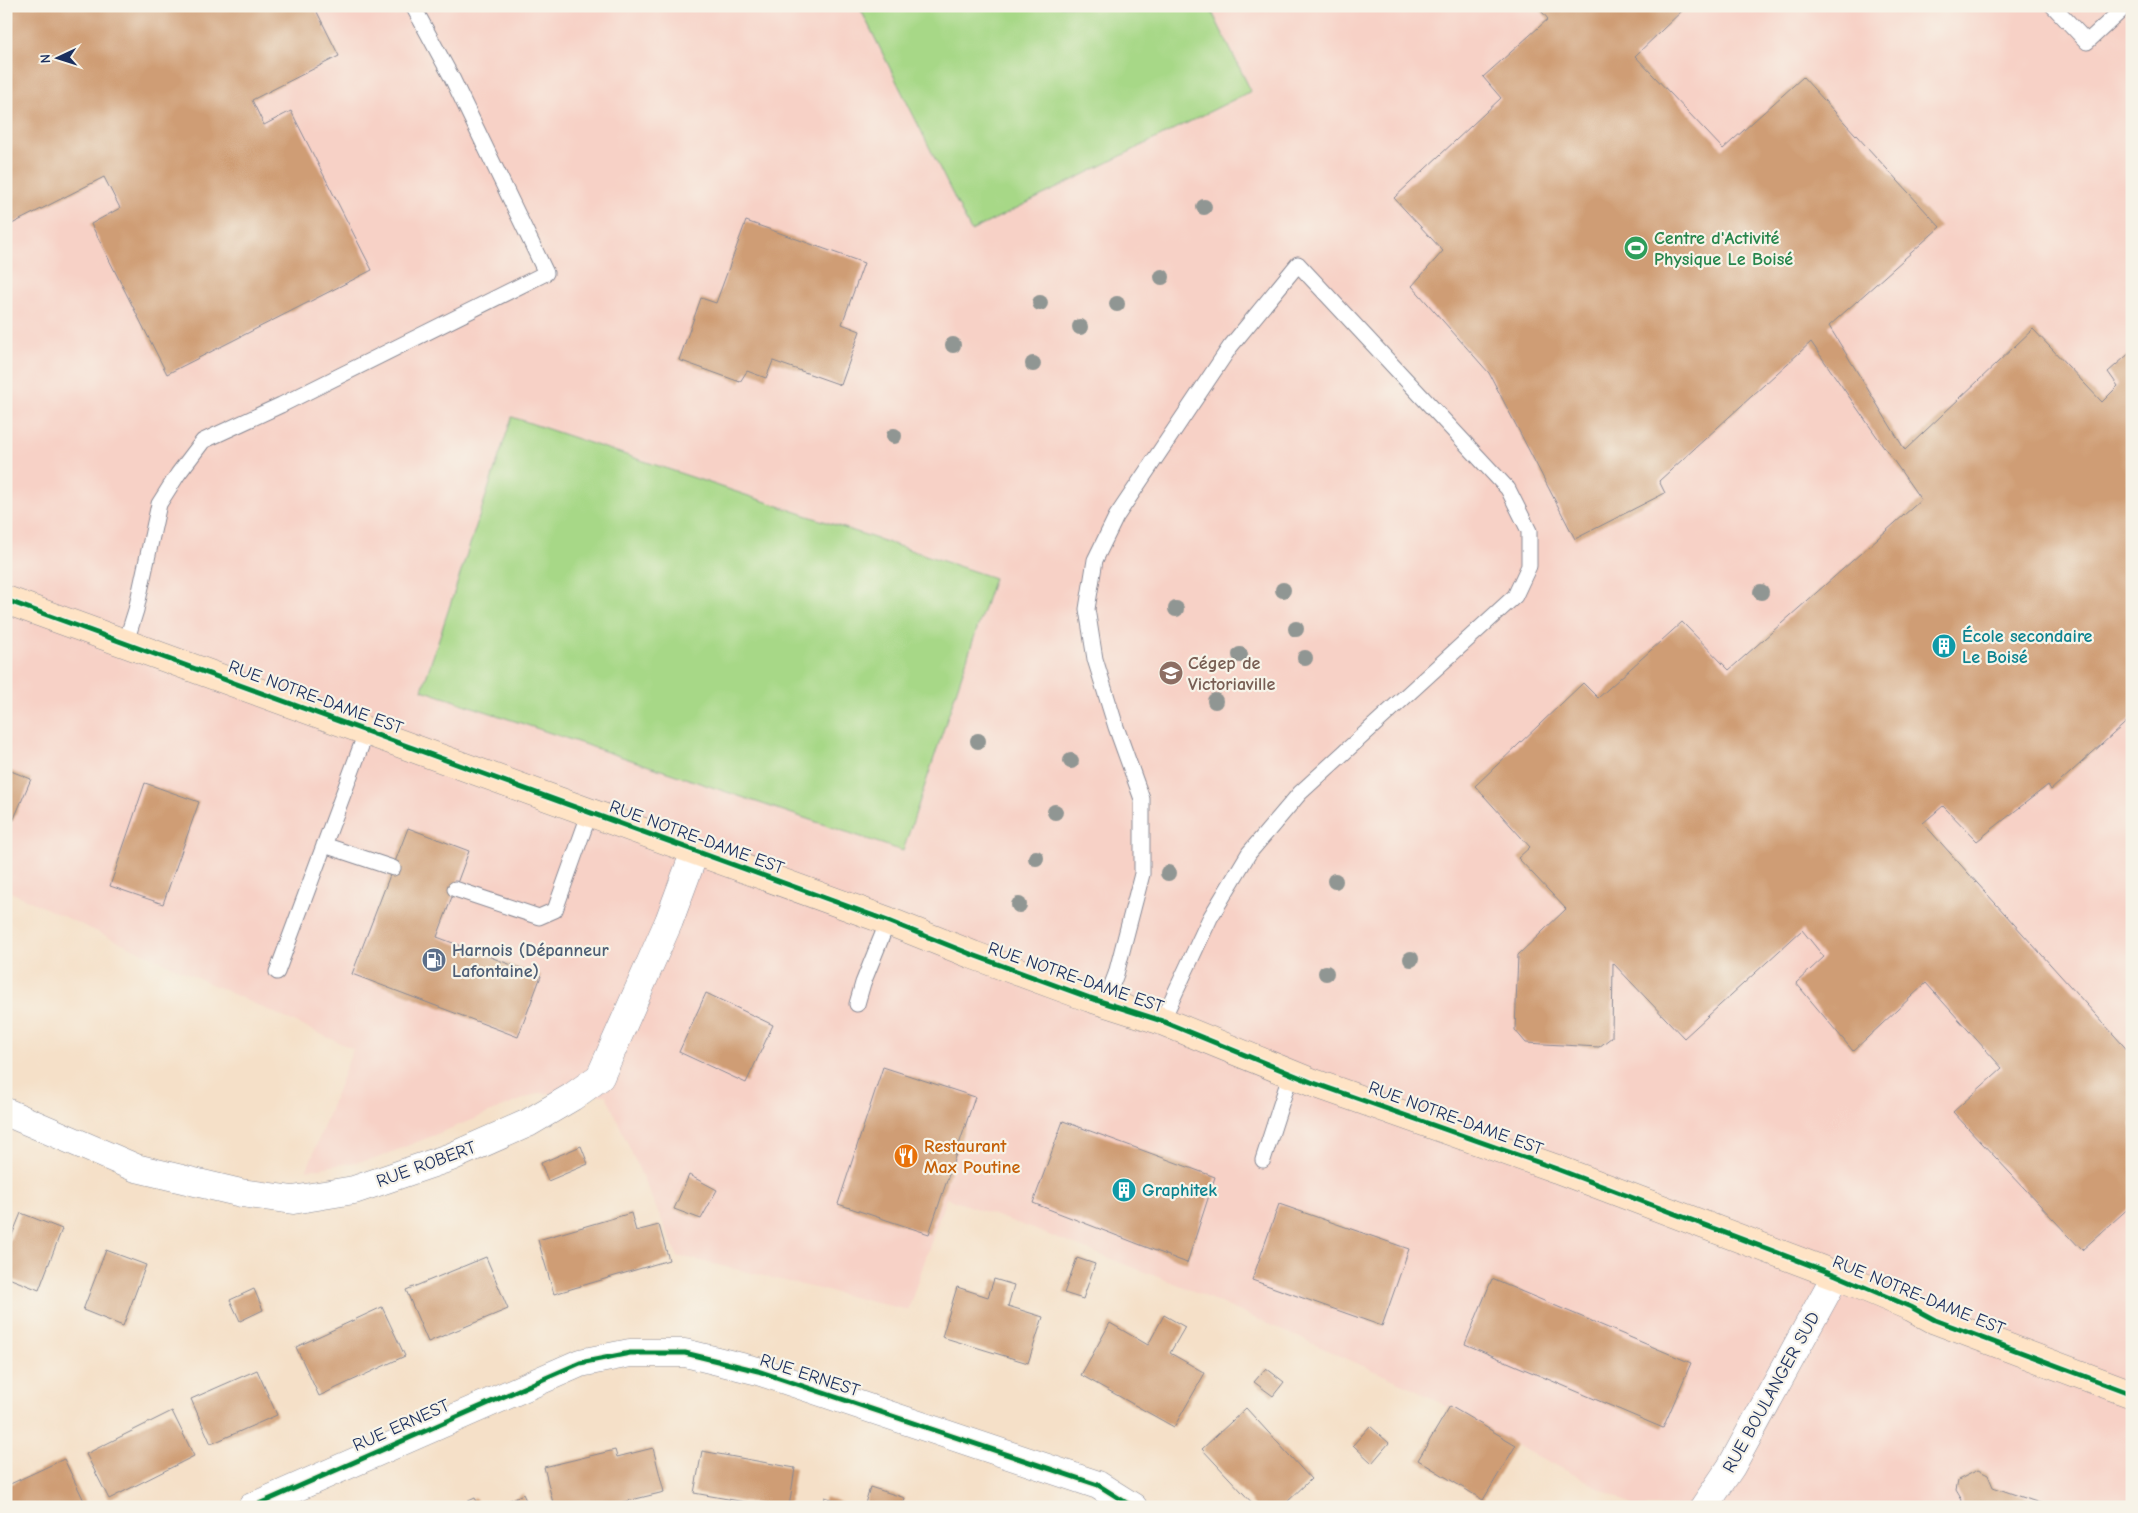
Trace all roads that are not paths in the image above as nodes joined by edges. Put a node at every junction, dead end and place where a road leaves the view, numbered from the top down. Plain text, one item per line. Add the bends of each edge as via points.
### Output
1 (413, 6) edge
2 (2053, 6) edge
3 (2126, 6) edge
4 (6, 600) edge
5 (126, 642) junction
6 (368, 730) junction
7 (590, 812) junction
8 (324, 845) junction
9 (695, 851) junction
10 (393, 868) dead end
11 (455, 889) dead end
12 (888, 921) junction
13 (277, 972) dead end
14 (1105, 1003) junction
15 (857, 1004) dead end
16 (1162, 1021) junction
17 (1292, 1073) junction
18 (6, 1112) edge
19 (1263, 1160) dead end
20 (1836, 1275) junction
21 (2132, 1394) edge
22 (252, 1507) edge
23 (1133, 1507) edge
24 (1704, 1507) edge

1 - 5 lane via 452,78 546,273 203,441 159,504
2 - 3 lane via 2087,42
4 - 5 street, RUE NOTRE-DAME EST
5 - 6 street, RUE NOTRE-DAME EST
6 - 7 street, RUE NOTRE-DAME EST
6 - 8 lane
7 - 9 street, RUE NOTRE-DAME EST
7 - 11 lane via 555,910 539,918
8 - 10 lane
8 - 13 lane
9 - 12 street, RUE NOTRE-DAME EST
9 - 18 street, RUE ROBERT via 669,921 600,1077 528,1123 451,1157 354,1190 292,1200 241,1193 136,1168
12 - 14 street, RUE NOTRE-DAME EST
12 - 15 lane
14 - 16 street, RUE NOTRE-DAME EST
14 - 16 lane via 1116,974 1142,874 1142,799 1094,659 1087,609 1095,560 1116,517 1230,347 1298,264 1508,490 1529,531 1529,566 1515,596 1300,793 1249,853 1210,918
16 - 17 street, RUE NOTRE-DAME EST
17 - 19 lane
17 - 20 street, RUE NOTRE-DAME EST
20 - 21 street, RUE NOTRE-DAME EST via 1935,1320
20 - 24 street, RUE BOULANGER SUD via 1730,1467
22 - 23 street, RUE ERNEST via 580,1363 630,1354 685,1353 758,1371 1098,1485

